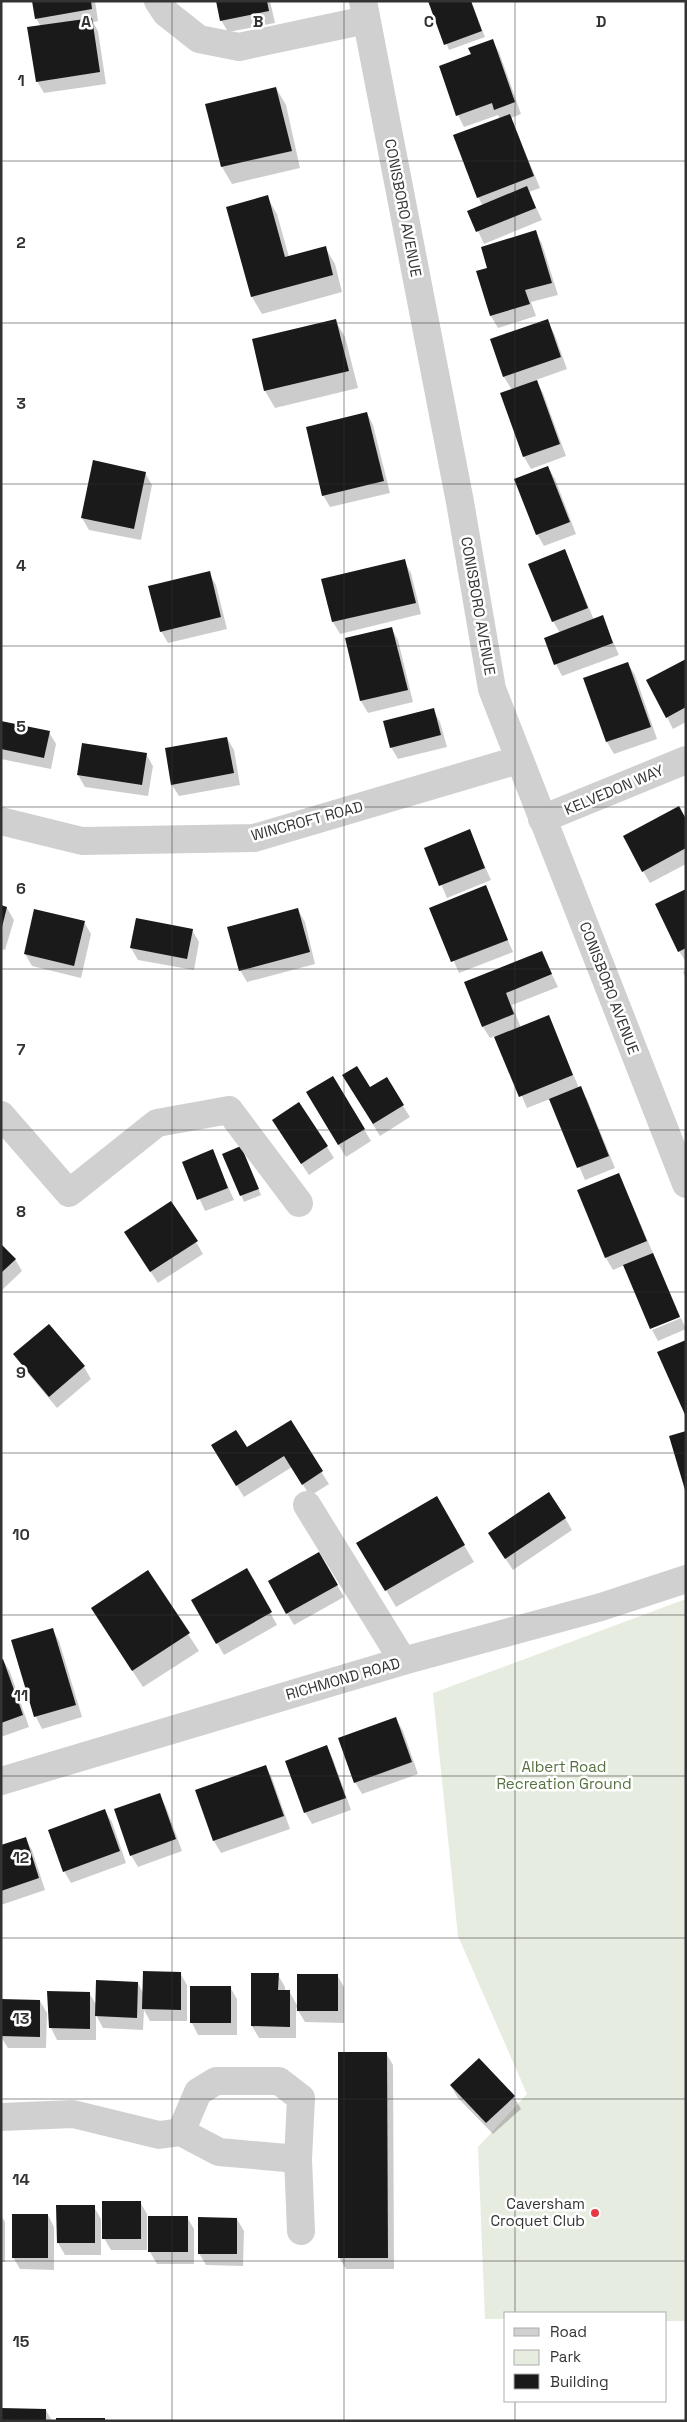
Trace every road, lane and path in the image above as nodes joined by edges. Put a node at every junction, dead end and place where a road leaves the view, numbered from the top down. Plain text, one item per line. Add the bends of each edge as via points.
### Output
1 (158, 1) edge
2 (365, 10) edge
3 (518, 760) junction
4 (686, 760) edge
5 (542, 819) junction
6 (1, 821) edge
7 (1, 1115) edge
8 (686, 1184) edge
9 (299, 1203) dead end
10 (307, 1505) dead end
11 (686, 1579) edge
12 (403, 1661) junction
13 (1, 1781) edge
14 (1, 2117) edge
15 (181, 2132) junction
16 (298, 2159) junction
17 (301, 2231) dead end

1 - 2 street via 166,13 199,39 239,47
2 - 3 street, CONISBORO AVENUE via 460,502 492,689
3 - 5 street, CONISBORO AVENUE
3 - 6 street, WINCROFT ROAD via 254,838 82,841
4 - 5 street, KELVEDON WAY
5 - 8 street, CONISBORO AVENUE
7 - 9 street via 69,1193 157,1123 229,1110
10 - 12 street
11 - 12 street, RICHMOND ROAD via 601,1607
12 - 13 street, RICHMOND ROAD
14 - 15 street via 73,2114 159,2135
15 - 16 street via 219,2152
15 - 16 street via 198,2092 216,2081 279,2081 301,2098
16 - 17 street

